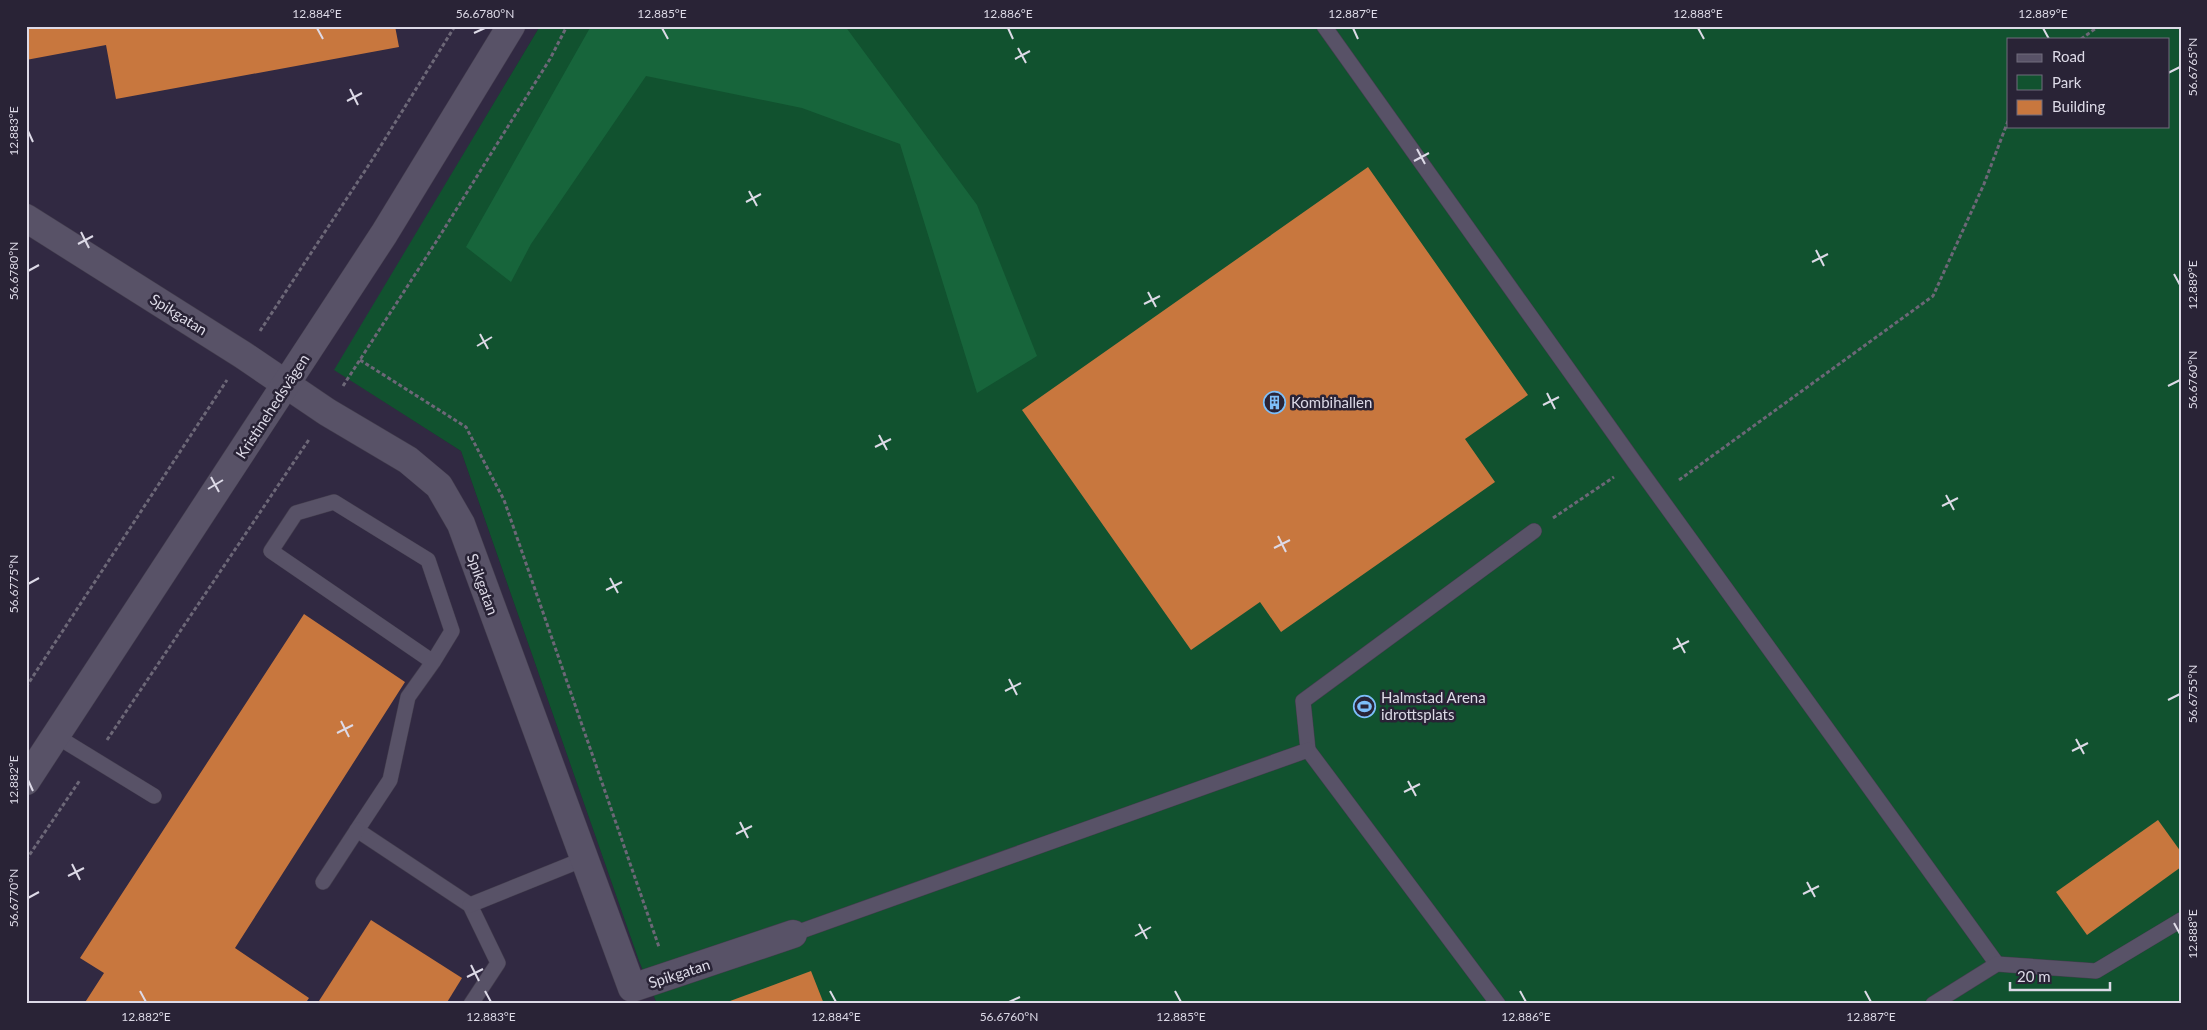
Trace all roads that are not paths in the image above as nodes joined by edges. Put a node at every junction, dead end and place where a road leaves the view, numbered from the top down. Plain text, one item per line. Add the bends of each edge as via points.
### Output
1 (511, 26) edge
2 (1324, 26) edge
3 (26, 218) edge
4 (285, 385) junction
5 (1534, 531) road end
6 (433, 662) junction
7 (56, 736) junction
8 (1308, 750) junction
9 (26, 781) edge
10 (154, 796) dead end
11 (357, 830) junction
12 (584, 859) junction
13 (323, 882) dead end
14 (470, 904) junction
15 (2181, 920) edge
16 (793, 934) joint
17 (1997, 964) junction
18 (471, 1004) edge
19 (1498, 1004) edge
20 (1933, 1004) edge

1 - 4 street, Kristinehedsvägen via 384,234
2 - 17 lane
3 - 4 street, Spikgatan
4 - 7 street, Kristinehedsvägen
4 - 12 street, Spikgatan via 408,460 439,486 461,524
5 - 8 lane via 1303,701
6 - 6 lane via 271,551 296,513 334,502 428,560 452,631
6 - 11 lane via 408,698 390,780
7 - 9 street, Kristinehedsvägen
7 - 10 lane
8 - 16 lane
8 - 19 lane
11 - 13 lane
11 - 14 lane
12 - 14 lane
12 - 16 street, Spikgatan via 632,988
14 - 18 lane via 498,963
15 - 17 lane via 2096,971
17 - 20 lane

